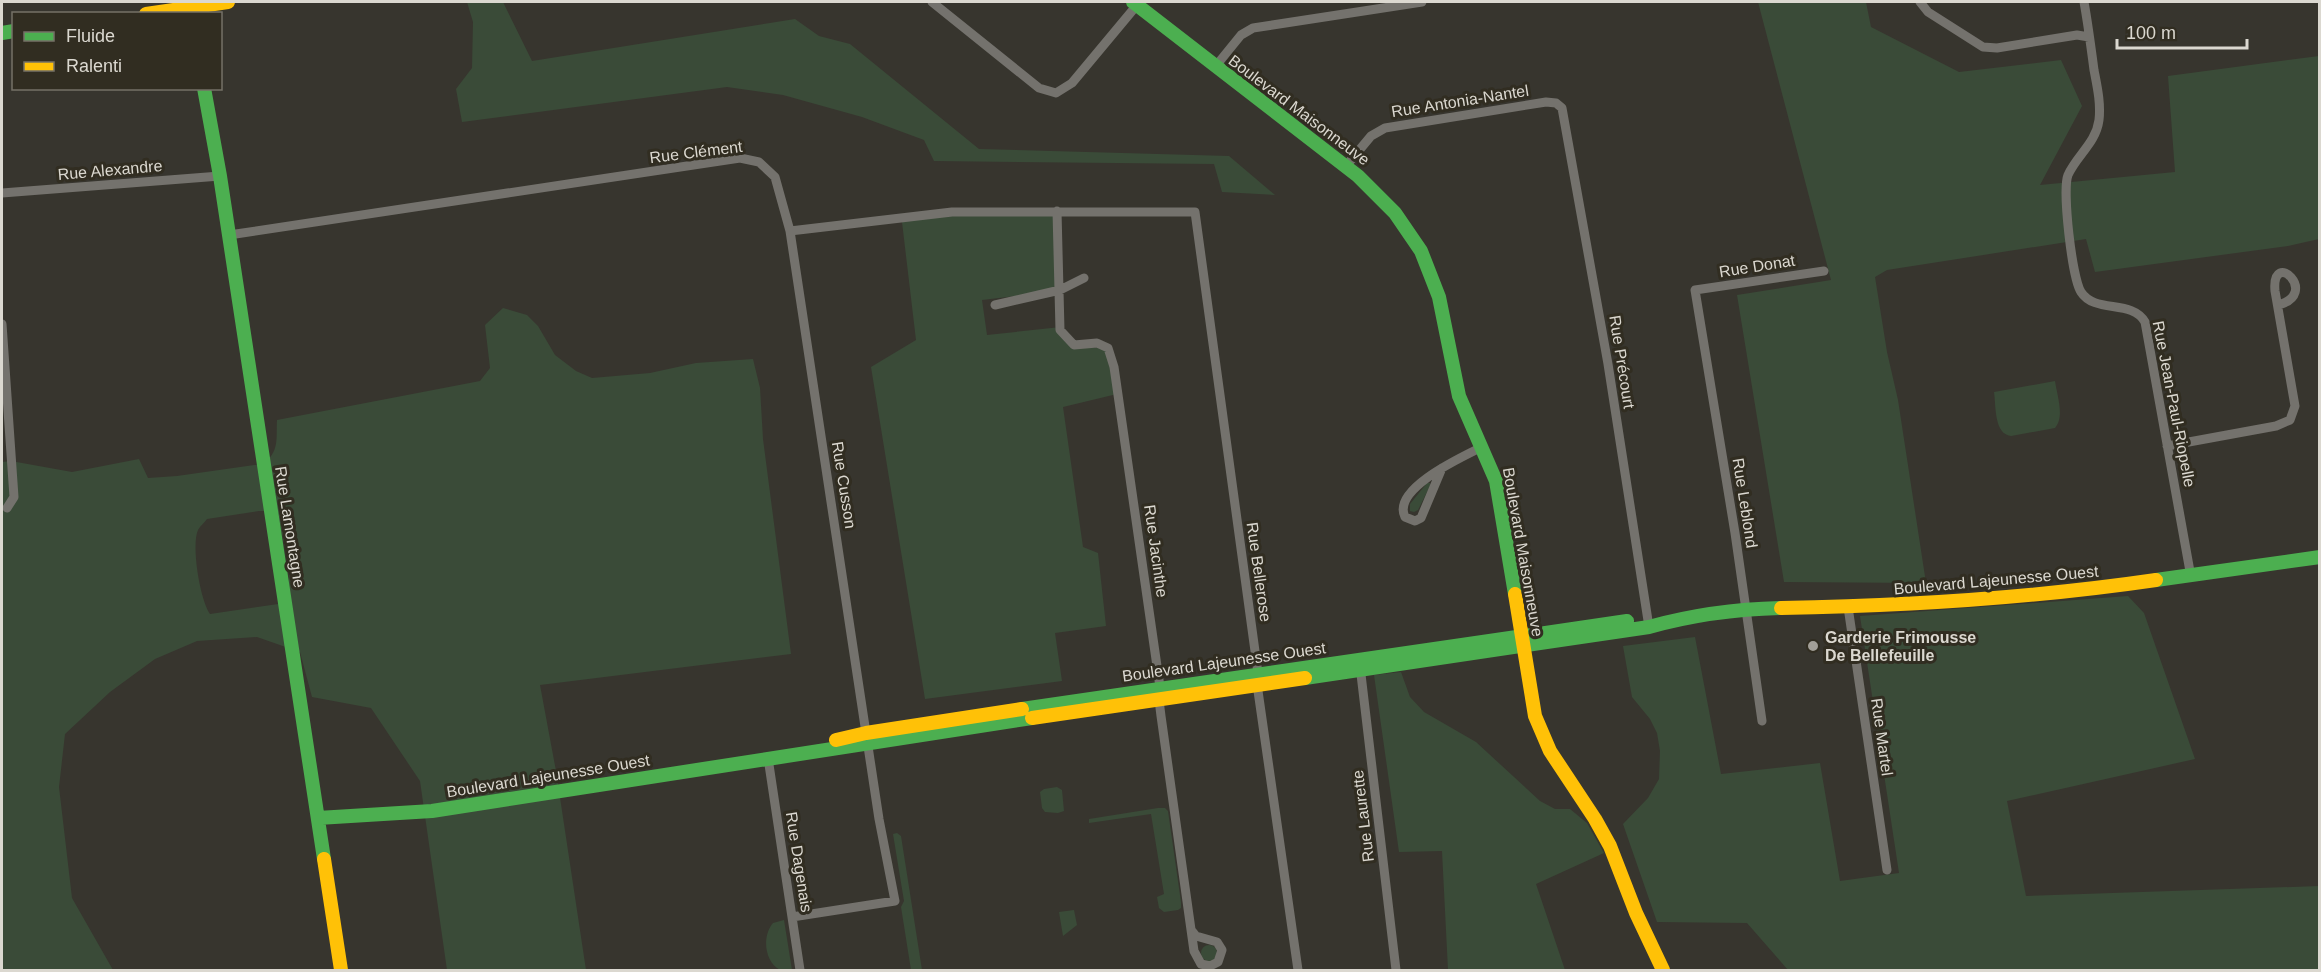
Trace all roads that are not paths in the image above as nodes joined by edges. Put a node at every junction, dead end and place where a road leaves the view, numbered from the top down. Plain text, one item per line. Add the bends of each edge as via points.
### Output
1 (228, 2) edge
2 (234, 2) edge
3 (932, 2) edge
4 (1422, 2) edge
5 (1920, 2) edge
6 (2084, 2) edge
7 (1135, 3) edge
8 (191, 7) edge
9 (159, 12) edge
10 (214, 12) edge
11 (2089, 37) junction
12 (1215, 67) junction
13 (204, 90) edge
14 (1558, 104) joint
15 (1346, 166) junction
16 (220, 176) junction
17 (2, 193) edge
18 (1057, 211) junction
19 (790, 231) junction
20 (229, 235) junction
21 (1824, 271) dead end
22 (1084, 278) dead end
23 (1059, 290) junction
24 (1695, 290) joint
25 (995, 304) dead end
26 (2278, 305) dead end
27 (2, 324) edge
28 (3, 372) edge
29 (2167, 446) junction
30 (1482, 447) junction
31 (1442, 468) junction
32 (7, 508) dead end
33 (2319, 557) edge
34 (2191, 577) junction
35 (1848, 607) junction
36 (1746, 609) junction
37 (1648, 623) junction
38 (1523, 641) junction
39 (1359, 664) junction
40 (1258, 679) junction
41 (1160, 694) junction
42 (1762, 721) dead end
43 (867, 738) junction
44 (768, 758) junction
45 (318, 818) junction
46 (1887, 870) dead end
47 (792, 917) junction
48 (1192, 931) dead end
49 (341, 970) edge
50 (800, 970) edge
51 (1298, 970) edge
52 (1396, 970) edge
53 (1663, 970) edge

1 - 8 street
2 - 10 street
3 - 7 street via 1039,88 1056,93 1072,83
4 - 12 street via 1254,28 1241,35
5 - 11 street via 1936,18 1990,49 2077,35
6 - 11 street, Rue Jean-Paul-Riopelle
7 - 12 street, Boulevard Maisonneuve
8 - 9 street
11 - 29 street, Rue Jean-Paul-Riopelle via 2098,123 2094,138 2071,169 2065,189 2075,275 2079,290 2089,300 2133,311 2144,319
12 - 15 street, Boulevard Maisonneuve
13 - 16 street, Rue Lamontagne
14 - 15 street, Rue Antonia-Nantel via 1546,102 1385,128 1371,136
14 - 37 street, Rue Précourt via 1564,116 1599,316
15 - 30 street, Boulevard Maisonneuve via 1395,213 1426,259 1439,297 1459,396
16 - 17 street, Rue Alexandre
16 - 20 street, Rue Lamontagne
18 - 19 street via 952,212
18 - 23 street, Rue Jacinthe
18 - 40 street, Rue Bellerose via 1195,212
19 - 20 street, Rue Clément via 775,177 759,162 740,159
19 - 43 street, Rue Cusson
20 - 45 street, Rue Lamontagne
21 - 24 street, Rue Donat
22 - 23 street
23 - 25 street
23 - 41 street, Rue Jacinthe via 1060,330 1074,345 1097,343 1108,348 1113,367
24 - 36 street, Rue Leblond
26 - 29 street via 2295,402 2290,420 2277,426
27 - 28 street
28 - 32 street via 14,497
29 - 34 street, Rue Jean-Paul-Riopelle
30 - 31 street
30 - 38 street, Boulevard Maisonneuve via 1497,489
31 - 31 street via 1407,497 1402,507 1405,517 1415,521 1421,518
33 - 34 street, Boulevard Lajeunesse Ouest
34 - 35 street, Boulevard Lajeunesse Ouest via 2069,593
35 - 36 street, Boulevard Lajeunesse Ouest
35 - 46 street, Rue Martel
36 - 37 street, Boulevard Lajeunesse Ouest
36 - 42 street, Rue Leblond
37 - 38 street, Boulevard Lajeunesse Ouest
38 - 39 street, Boulevard Lajeunesse Ouest
38 - 53 street, Boulevard Maisonneuve via 1531,703 1542,736 1602,831
39 - 40 street, Boulevard Lajeunesse Ouest
39 - 52 street, Rue Laurette
40 - 41 street, Boulevard Lajeunesse Ouest
40 - 51 street, Rue Bellerose
41 - 43 street, Boulevard Lajeunesse Ouest
41 - 48 street, Rue Jacinthe
43 - 44 street, Boulevard Lajeunesse Ouest
43 - 47 street, Rue Cusson via 894,901
44 - 45 street, Boulevard Lajeunesse Ouest via 432,811
44 - 47 street, Rue Dagenais
45 - 49 street, Rue Lamontagne
47 - 50 street, Rue Dagenais

